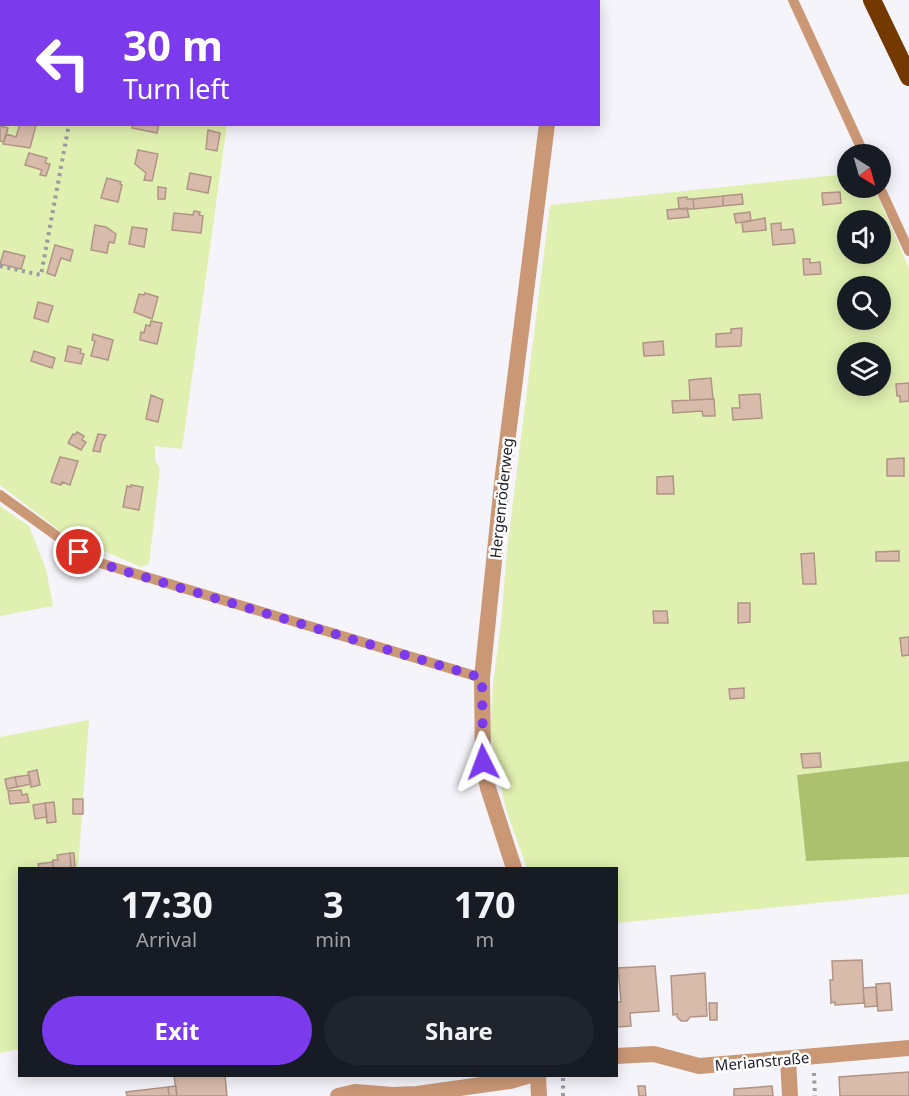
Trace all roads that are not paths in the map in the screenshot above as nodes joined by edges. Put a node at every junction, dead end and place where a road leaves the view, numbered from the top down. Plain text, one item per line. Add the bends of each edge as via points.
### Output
1 (793, 0) edge
2 (872, 0) edge
3 (909, 77) edge
4 (547, 126) edge
5 (859, 144) edge
6 (885, 198) edge
7 (909, 251) edge
8 (0, 495) edge
9 (482, 678) junction
10 (514, 867) edge
11 (909, 1048) edge
12 (618, 1056) edge
13 (788, 1059) junction
14 (524, 1077) edge
15 (538, 1077) edge
16 (338, 1096) edge
17 (539, 1096) edge
18 (790, 1096) edge

1 - 5 lane
2 - 3 highway
4 - 9 street, Hergenröderweg
6 - 7 lane
8 - 9 lane via 100,563
9 - 10 street, Hergenröderweg via 483,762
11 - 13 street, Merianstraße
12 - 13 street, Merianstraße via 654,1054 699,1066
13 - 18 street
14 - 16 street via 417,1094 355,1092
15 - 17 street

